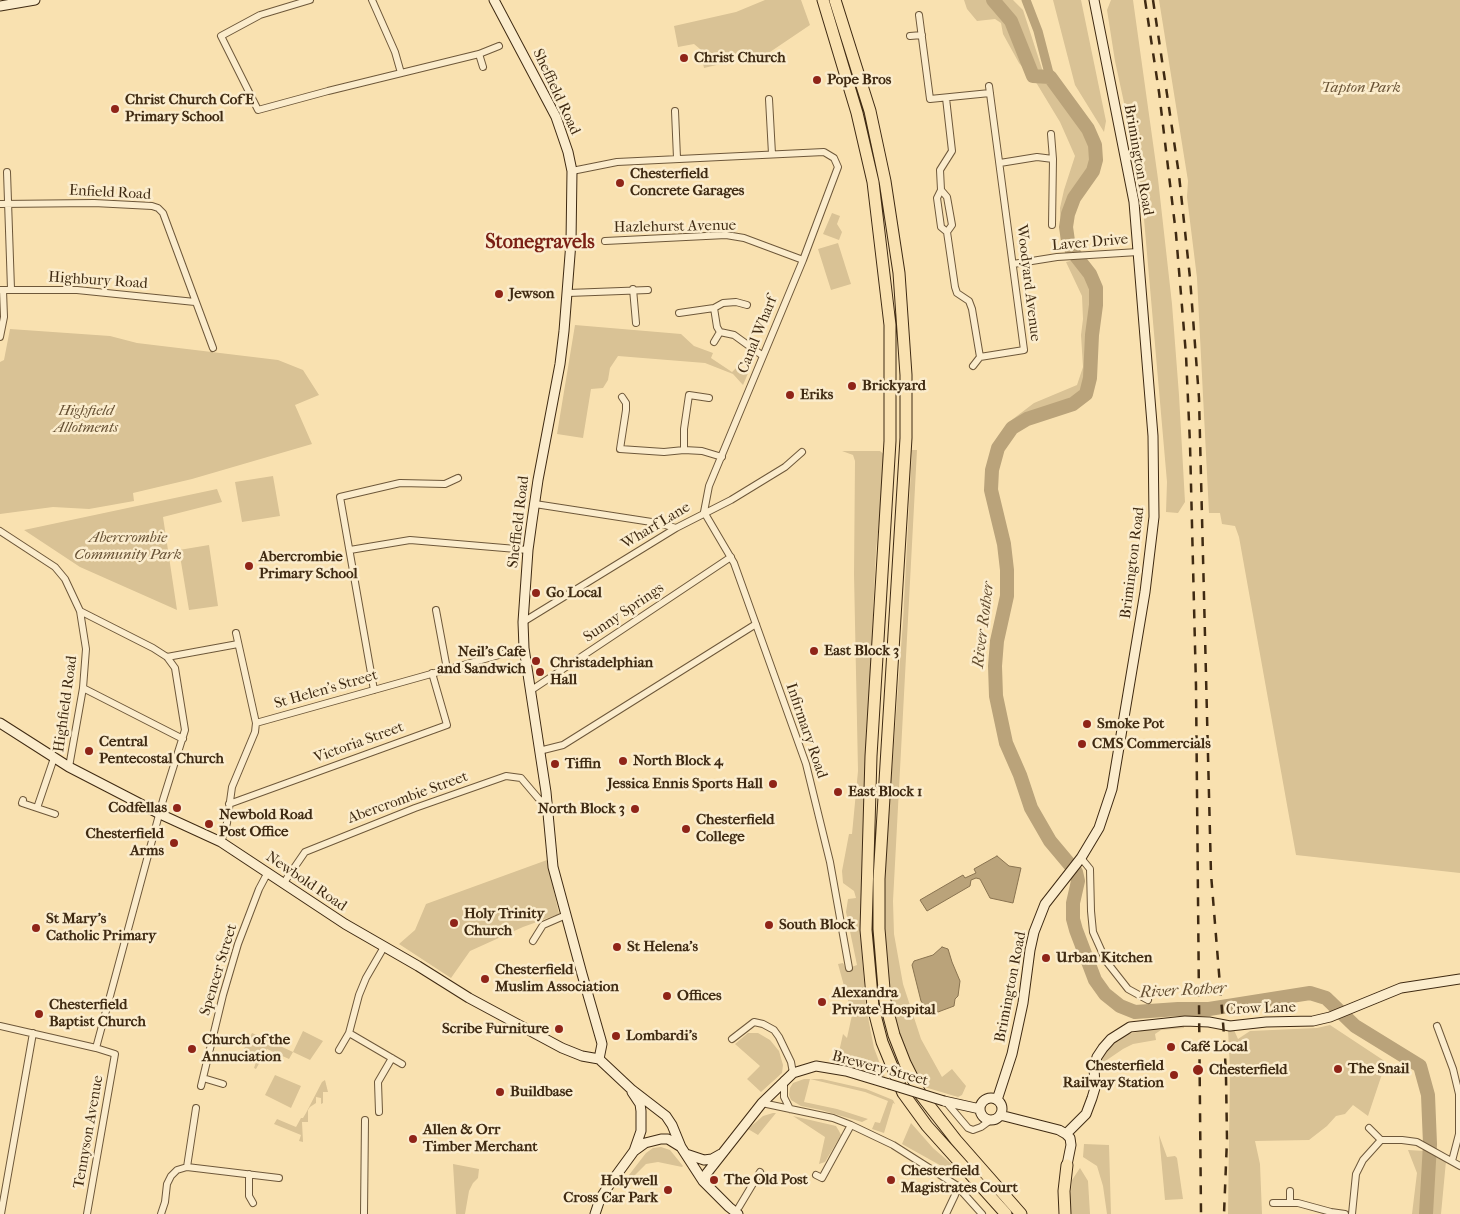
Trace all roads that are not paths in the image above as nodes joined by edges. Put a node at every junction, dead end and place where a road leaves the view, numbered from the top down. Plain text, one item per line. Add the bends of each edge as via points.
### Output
1 (35, 0) edge
2 (310, 0) edge
3 (381, 0) edge
4 (494, 0) edge
5 (823, 0) edge
6 (835, 0) edge
7 (373, 2) edge
8 (1096, 2) edge
9 (0, 6) edge
10 (919, 15) dead end
11 (922, 35) junction
12 (910, 36) dead end
13 (499, 46) dead end
14 (479, 54) junction
15 (483, 67) dead end
16 (401, 73) junction
17 (946, 98) junction
18 (769, 99) dead end
19 (675, 111) dead end
20 (1051, 134) dead end
21 (772, 154) junction
22 (677, 158) junction
23 (1053, 159) junction
24 (1000, 163) junction
25 (572, 171) junction
26 (7, 172) dead end
27 (941, 190) junction
28 (0, 204) edge
29 (9, 204) junction
30 (1052, 226) dead end
31 (947, 232) junction
32 (605, 241) dead end
33 (1138, 252) junction
34 (803, 260) junction
35 (1013, 264) junction
36 (634, 289) junction
37 (2, 290) edge
38 (11, 290) junction
39 (648, 290) dead end
40 (568, 293) junction
41 (195, 302) junction
42 (747, 305) dead end
43 (714, 308) junction
44 (679, 313) dead end
45 (636, 324) dead end
46 (720, 332) junction
47 (0, 337) edge
48 (714, 342) dead end
49 (213, 348) dead end
50 (763, 356) junction
51 (980, 357) junction
52 (973, 366) dead end
53 (622, 397) dead end
54 (709, 398) dead end
55 (684, 450) junction
56 (802, 452) dead end
57 (722, 457) junction
58 (458, 478) dead end
59 (536, 504) junction
60 (704, 512) junction
61 (676, 528) junction
62 (0, 531) edge
63 (350, 550) junction
64 (528, 550) junction
65 (731, 556) junction
66 (436, 610) dead end
67 (80, 611) junction
68 (523, 622) junction
69 (756, 624) junction
70 (236, 633) dead end
71 (238, 644) junction
72 (524, 648) junction
73 (167, 657) junction
74 (447, 669) junction
75 (432, 673) junction
76 (83, 688) junction
77 (374, 690) junction
78 (530, 691) junction
79 (0, 722) edge
80 (256, 723) junction
81 (183, 739) junction
82 (539, 751) junction
83 (54, 758) junction
84 (69, 767) junction
85 (23, 800) dead end
86 (229, 804) junction
87 (37, 808) junction
88 (548, 808) junction
89 (55, 814) dead end
90 (160, 814) junction
91 (221, 842) junction
92 (1081, 858) junction
93 (268, 872) junction
94 (283, 884) junction
95 (566, 915) junction
96 (533, 941) dead end
97 (384, 947) junction
98 (849, 968) dead end
99 (1460, 979) edge
100 (1148, 1000) dead end
101 (0, 1026) edge
102 (1437, 1026) dead end
103 (33, 1033) junction
104 (349, 1033) junction
105 (732, 1039) dead end
106 (96, 1048) junction
107 (339, 1050) dead end
108 (392, 1058) junction
109 (599, 1059) junction
110 (402, 1064) dead end
111 (793, 1073) junction
112 (784, 1080) junction
113 (223, 1084) dead end
114 (631, 1089) junction
115 (997, 1100) junction
116 (944, 1101) junction
117 (762, 1103) junction
118 (196, 1108) dead end
119 (790, 1109) junction
120 (980, 1109) junction
121 (378, 1112) dead end
122 (1000, 1114) junction
123 (992, 1119) junction
124 (365, 1120) dead end
125 (851, 1125) junction
126 (1370, 1128) dead end
127 (1063, 1132) junction
128 (1381, 1140) junction
129 (683, 1150) junction
130 (634, 1151) junction
131 (721, 1154) junction
132 (1452, 1161) junction
133 (1067, 1165) joint
134 (1460, 1166) edge
135 (187, 1167) junction
136 (760, 1172) dead end
137 (249, 1174) junction
138 (816, 1175) dead end
139 (279, 1178) dead end
140 (703, 1181) junction
141 (956, 1184) junction
142 (1290, 1191) dead end
143 (253, 1203) dead end
144 (1290, 1203) junction
145 (1273, 1204) dead end
146 (734, 1211) edge
147 (1, 1214) edge
148 (87, 1214) edge
149 (161, 1214) edge
150 (364, 1214) edge
151 (595, 1214) edge
152 (946, 1214) edge
153 (982, 1214) edge
154 (1006, 1214) edge
155 (1021, 1214) edge
156 (1064, 1214) edge
157 (1345, 1214) edge
158 (1352, 1214) edge

1 - 9 main road
2 - 16 street via 260,15 221,36 258,110
3 - 7 street
4 - 25 main road, Sheffield Road via 556,117
5 - 154 highway via 857,113 873,182 890,326 890,441 867,878 866,930 873,1007 882,1042 903,1093 926,1126
6 - 155 highway via 870,111 885,181 899,273 906,375 906,448 880,878 879,929 885,1001 894,1035 921,1095
7 - 16 street via 396,52
8 - 33 main road, Brimington Road via 1134,202
10 - 11 street
11 - 12 street
11 - 17 street via 930,99
13 - 14 street
14 - 15 street
14 - 16 street
17 - 24 street, Woodyard Avenue via 990,89
17 - 27 street via 953,146 951,155 940,170
18 - 21 street
19 - 22 street
20 - 23 street, Woodyard Avenue
21 - 22 street
21 - 34 street, Canal Wharf via 824,152 834,158 838,167
22 - 25 street via 617,162
23 - 24 street via 1037,157
23 - 30 street, Woodyard Avenue
24 - 35 street, Woodyard Avenue
25 - 40 main road, Sheffield Road
26 - 29 street
27 - 31 street via 937,198 941,227
27 - 31 street via 947,196 952,225
28 - 29 street, Enfield Road
29 - 38 street
29 - 41 street, Enfield Road via 158,208 163,213
31 - 51 street via 955,287 972,309
32 - 34 street, Hazlehurst Avenue via 726,235 744,238
33 - 35 street, Laver Drive via 1065,256
33 - 92 main road, Brimington Road via 1154,436 1154,517 1145,592 1112,788 1103,819
34 - 50 street, Canal Wharf
35 - 51 street, Woodyard Avenue via 1024,350
36 - 39 street
36 - 40 street
36 - 45 street
37 - 38 street, Highbury Road
37 - 47 street via 4,317
38 - 41 street, Highbury Road via 77,290
40 - 59 main road, Sheffield Road via 560,364
41 - 49 street, Enfield Road
42 - 43 street via 723,302
43 - 44 street
43 - 46 street
46 - 48 street
46 - 50 street via 734,335
50 - 57 street, Canal Wharf
51 - 52 street
53 - 55 street via 626,410 620,448 664,452
54 - 55 street via 689,395
55 - 57 street
56 - 60 street, Wharf Lane via 785,467 731,500
57 - 60 street, Canal Wharf via 709,486
58 - 63 street via 445,484 400,483 340,497
59 - 61 street
59 - 64 main road, Sheffield Road
60 - 61 street, Wharf Lane
60 - 65 street, Infirmary Road
61 - 68 street, Wharf Lane
62 - 67 street, Highfield Road via 55,567 65,579
63 - 64 street via 410,540
63 - 77 street
64 - 68 main road, Sheffield Road
65 - 69 street, Infirmary Road
65 - 78 street, Sunny Springs
66 - 74 street
67 - 73 street
67 - 76 street, Highfield Road via 86,649
68 - 72 main road, Sheffield Road
69 - 82 street via 563,745
69 - 98 street, Infirmary Road via 812,785
70 - 71 street
71 - 73 street
71 - 80 street
72 - 74 street, St Helen's Street
72 - 78 main road, Sheffield Road
73 - 81 street via 175,668 185,730
74 - 75 street, St Helen's Street
75 - 77 street, St Helen's Street
75 - 86 street, Victoria Street via 447,725
76 - 81 street
76 - 84 street, Highfield Road
77 - 80 street, St Helen's Street
78 - 82 main road, Sheffield Road
79 - 83 main road, Newbold Road
80 - 86 street
81 - 90 street
82 - 88 main road, Sheffield Road
83 - 84 main road, Newbold Road
83 - 87 street
84 - 90 main road, Newbold Road
85 - 87 street via 22,803
86 - 91 street
87 - 89 street
88 - 94 street, Abercrombie Street via 521,778 506,776 306,852
88 - 95 main road, Sheffield Road via 553,867
90 - 91 main road, Newbold Road
90 - 106 street
91 - 93 main road, Newbold Road
92 - 100 street via 1090,869 1093,932 1106,961 1128,989
92 - 115 main road, Brimington Road via 1045,904 1034,932 1012,1054
93 - 94 main road, Newbold Road
93 - 113 street, Spencer Street via 238,944 202,1082
94 - 97 main road, Newbold Road
95 - 96 street via 543,925
95 - 109 main road, Sheffield Road via 602,1040
97 - 104 street via 359,995
97 - 109 main road, Newbold Road via 562,1048
99 - 127 main road, Crow Lane via 1402,988 1313,1021 1230,1026 1185,1021 1130,1027 1112,1039 1097,1057 1095,1088 1086,1114
101 - 103 street
102 - 132 street via 1459,1094 1459,1134
103 - 106 street
103 - 147 street
104 - 107 street
104 - 108 street
105 - 111 street via 754,1022 774,1030 791,1062
106 - 148 street, Tennyson Avenue via 115,1054
108 - 110 street
108 - 121 street via 378,1082
109 - 114 main road
111 - 112 main road, Brewery Street
111 - 116 main road, Brewery Street, bridge via 816,1066 846,1071
112 - 117 main road, Brewery Street
112 - 119 street via 784,1097
114 - 129 main road via 666,1116
114 - 130 main road via 641,1111 641,1131
115 - 120 main road via 986,1099
115 - 122 main road via 1002,1106
116 - 120 main road, Brewery Street
116 - 123 street, Brewery Street via 973,1130
117 - 119 street
117 - 131 main road, Brewery Street
118 - 135 street
119 - 125 street
120 - 123 main road via 984,1117
122 - 123 main road
122 - 127 main road
124 - 150 street
125 - 138 street via 822,1178
125 - 141 street via 894,1145
126 - 128 street
127 - 133 main road via 1072,1145
128 - 132 street via 1416,1142
128 - 158 street via 1363,1160 1356,1174
129 - 130 main road via 661,1138
129 - 131 main road via 704,1160
129 - 140 main road
130 - 151 main road via 600,1199
131 - 140 main road, Brewery Street
132 - 134 street
133 - 156 highway
135 - 137 street
135 - 149 street via 170,1176
136 - 146 street
137 - 139 street
137 - 143 street via 248,1196
140 - 146 main road
141 - 152 street via 955,1195
141 - 153 street
142 - 144 street
144 - 145 street
144 - 157 street

